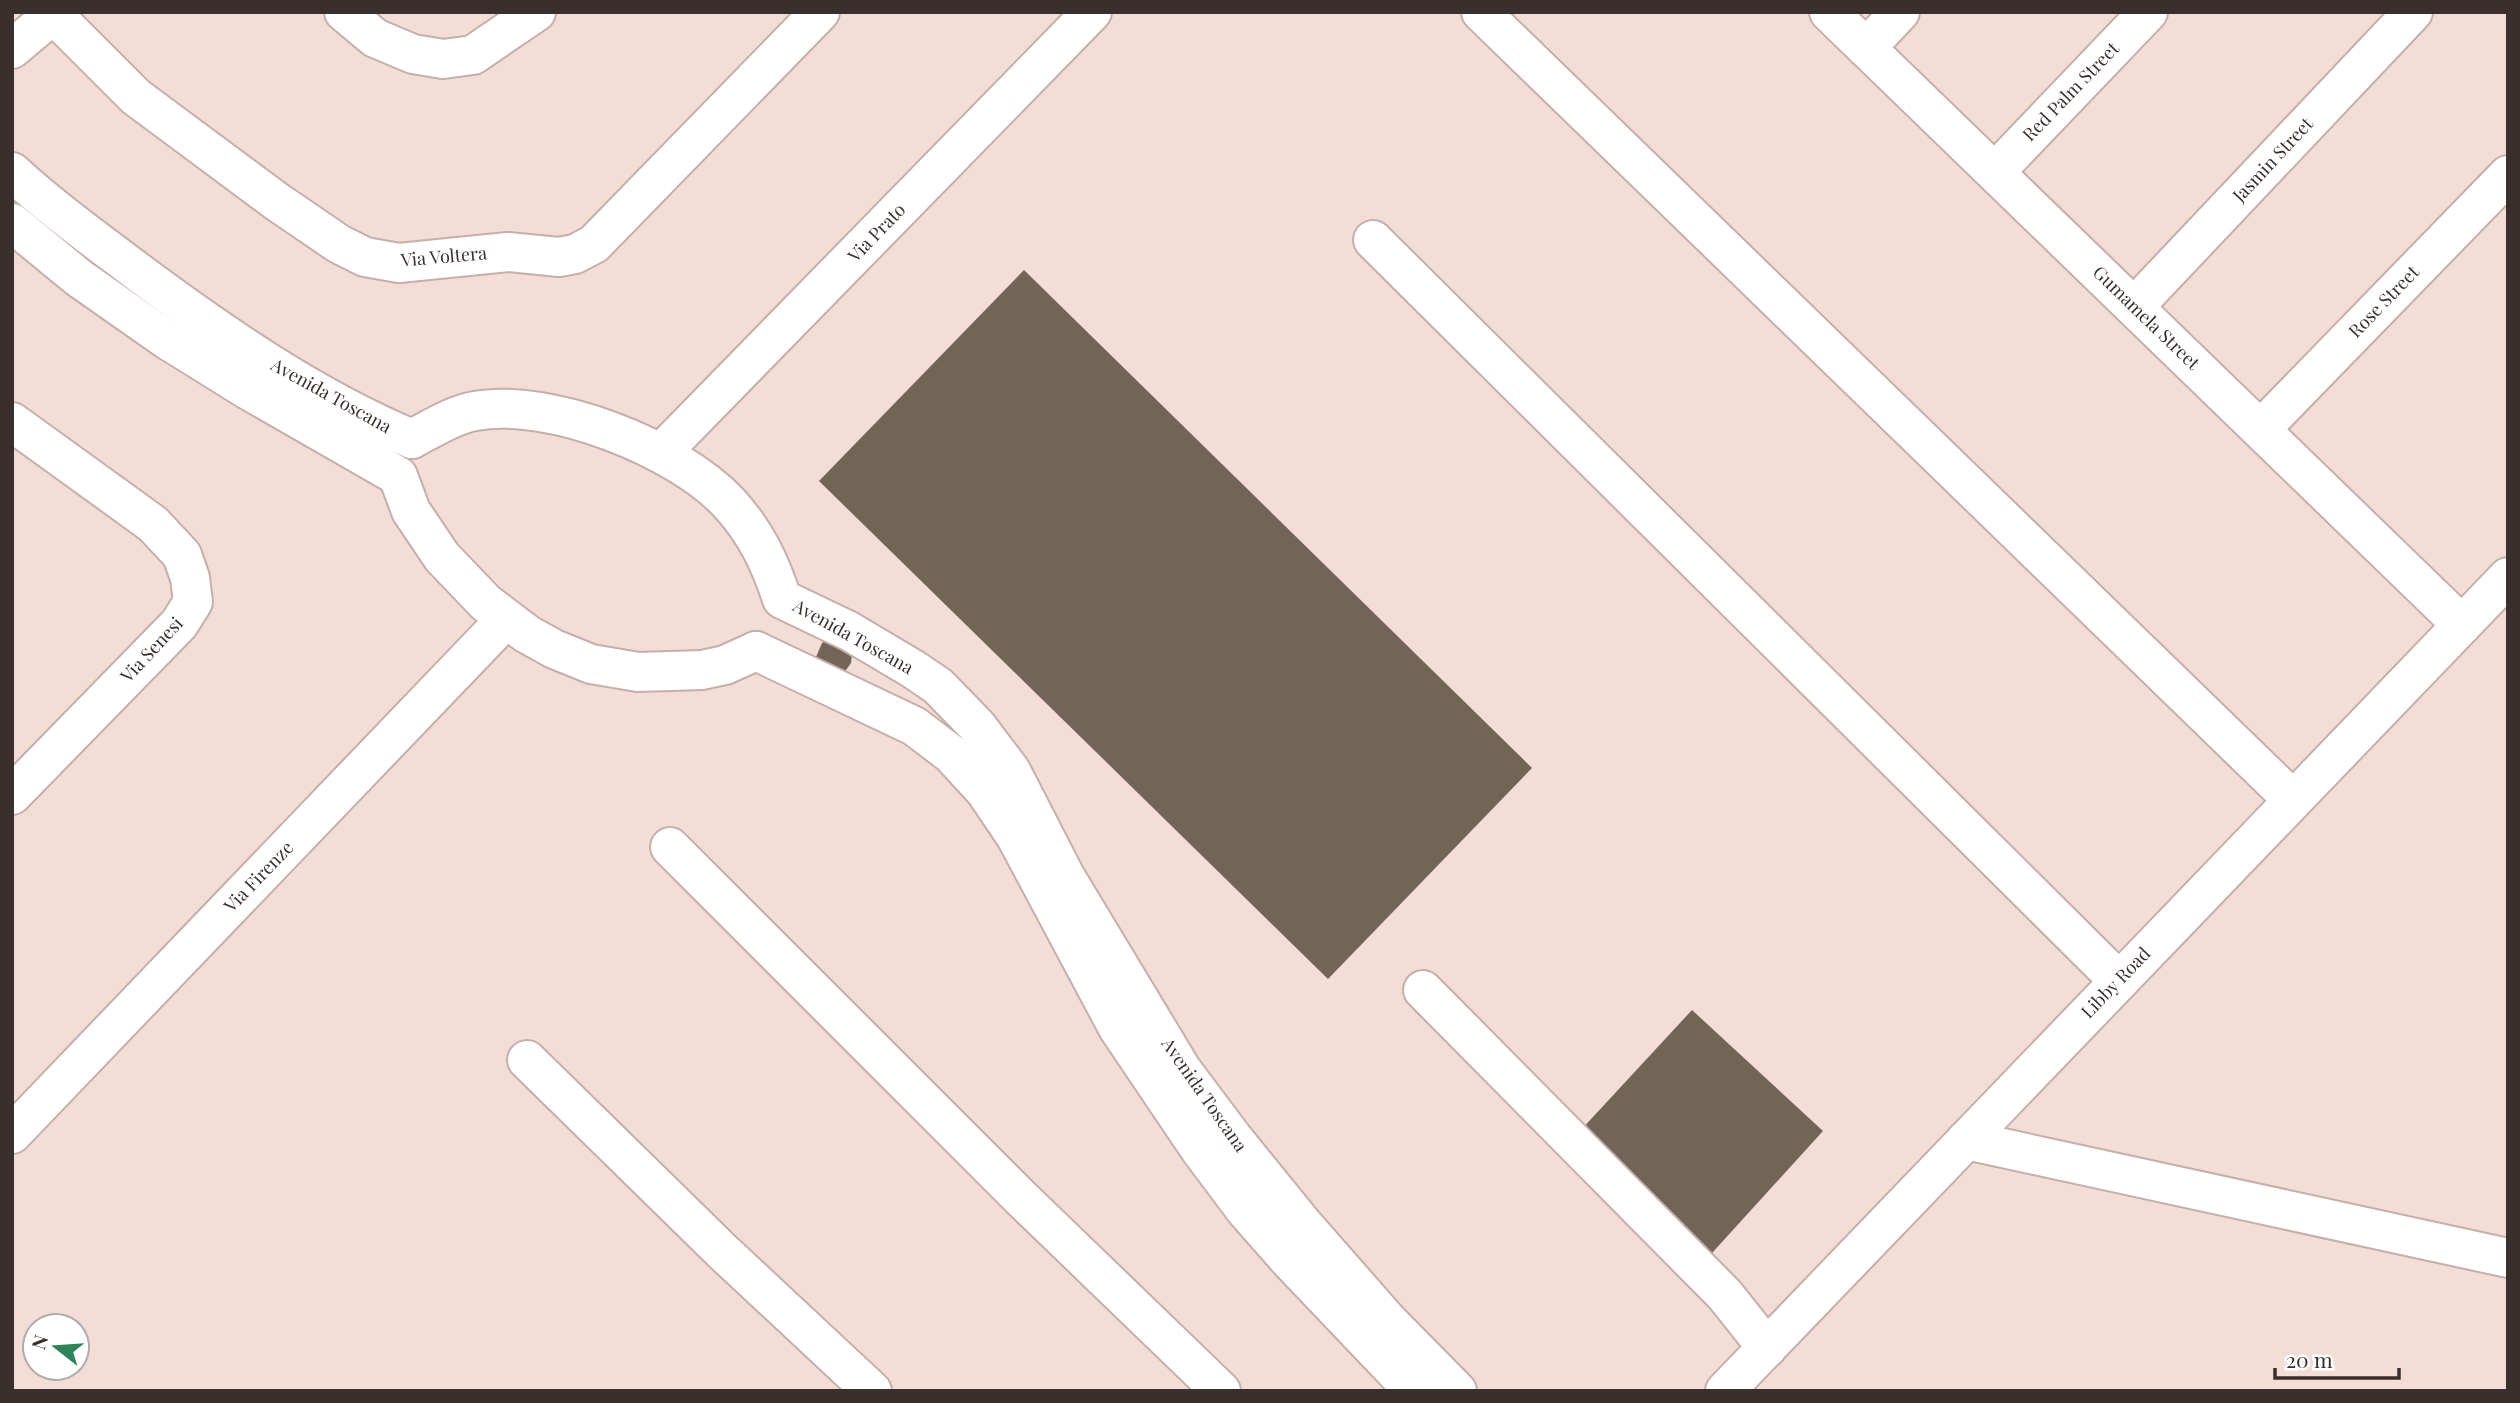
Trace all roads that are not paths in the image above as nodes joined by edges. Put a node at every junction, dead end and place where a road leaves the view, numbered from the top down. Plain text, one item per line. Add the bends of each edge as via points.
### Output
1 (344, 12) edge
2 (536, 12) edge
3 (820, 12) edge
4 (1092, 12) edge
5 (1481, 12) edge
6 (1829, 12) edge
7 (1900, 12) edge
8 (2148, 12) edge
9 (2413, 12) edge
10 (53, 13) edge
11 (1866, 48) junction
12 (12, 49) edge
13 (12, 172) edge
14 (1995, 172) junction
15 (2508, 174) edge
16 (12, 223) edge
17 (1373, 240) dead end
18 (2134, 307) junction
19 (12, 422) edge
20 (2261, 429) junction
21 (412, 439) junction
22 (662, 453) junction
23 (398, 476) junction
24 (2508, 577) edge
25 (782, 599) junction
26 (506, 619) junction
27 (2462, 625) junction
28 (756, 650) junction
29 (913, 669) junction
30 (888, 712) junction
31 (12, 795) edge
32 (2293, 800) junction
33 (670, 847) dead end
34 (1053, 880) junction
35 (2119, 981) junction
36 (1423, 990) dead end
37 (527, 1059) dead end
38 (12, 1134) edge
39 (1966, 1140) junction
40 (1277, 1219) junction
41 (2508, 1258) edge
42 (1767, 1348) junction
43 (1730, 1389) edge
44 (872, 1391) edge
45 (1221, 1391) edge
46 (1414, 1391) edge
47 (1457, 1391) edge

1 - 2 street via 375,38 414,54 443,59 473,55
3 - 10 street, Via Voltera via 594,244 559,257 508,253 399,263 365,257 339,244 276,201 136,97
4 - 22 street, Via Prato
5 - 32 street
6 - 11 street, Gumamela Street
7 - 11 street
8 - 14 street, Red Palm Street
9 - 18 street, Jasmin Street
10 - 12 street
11 - 14 street, Gumamela Street
13 - 21 street, Avenida Toscana via 189,310 340,404
14 - 18 street, Gumamela Street
15 - 20 street, Rose Street
16 - 23 street, Avenida Toscana via 79,278 166,339
17 - 35 street
18 - 20 street, Gumamela Street
19 - 31 street, Via Senesi via 153,524 183,555 193,601 179,624
20 - 27 street, Gumamela Street
21 - 22 street, Avenida Toscana via 474,411 508,409 574,420
21 - 23 street
22 - 25 street, Avenida Toscana via 735,510 769,560
23 - 26 street via 411,511 442,557
24 - 27 street, Libby Road
25 - 28 street
25 - 29 street, Avenida Toscana
26 - 28 street via 554,649 591,664 638,673 702,670
26 - 38 street, Via Firenze
27 - 32 street, Libby Road
28 - 30 street, Avenida Toscana
29 - 30 street
29 - 34 street, Avenida Toscana via 958,705 1011,771
30 - 34 street, Avenida Toscana via 935,740 985,791
32 - 35 street, Libby Road
33 - 45 street
34 - 40 street, Avenida Toscana via 1233,1138
35 - 39 street, Libby Road
36 - 42 street via 1725,1295
37 - 44 street
39 - 41 street
39 - 42 street, Libby Road
40 - 46 street, Avenida Toscana via 1332,1306
40 - 47 street, Avenida Toscana
42 - 43 street, Libby Road

